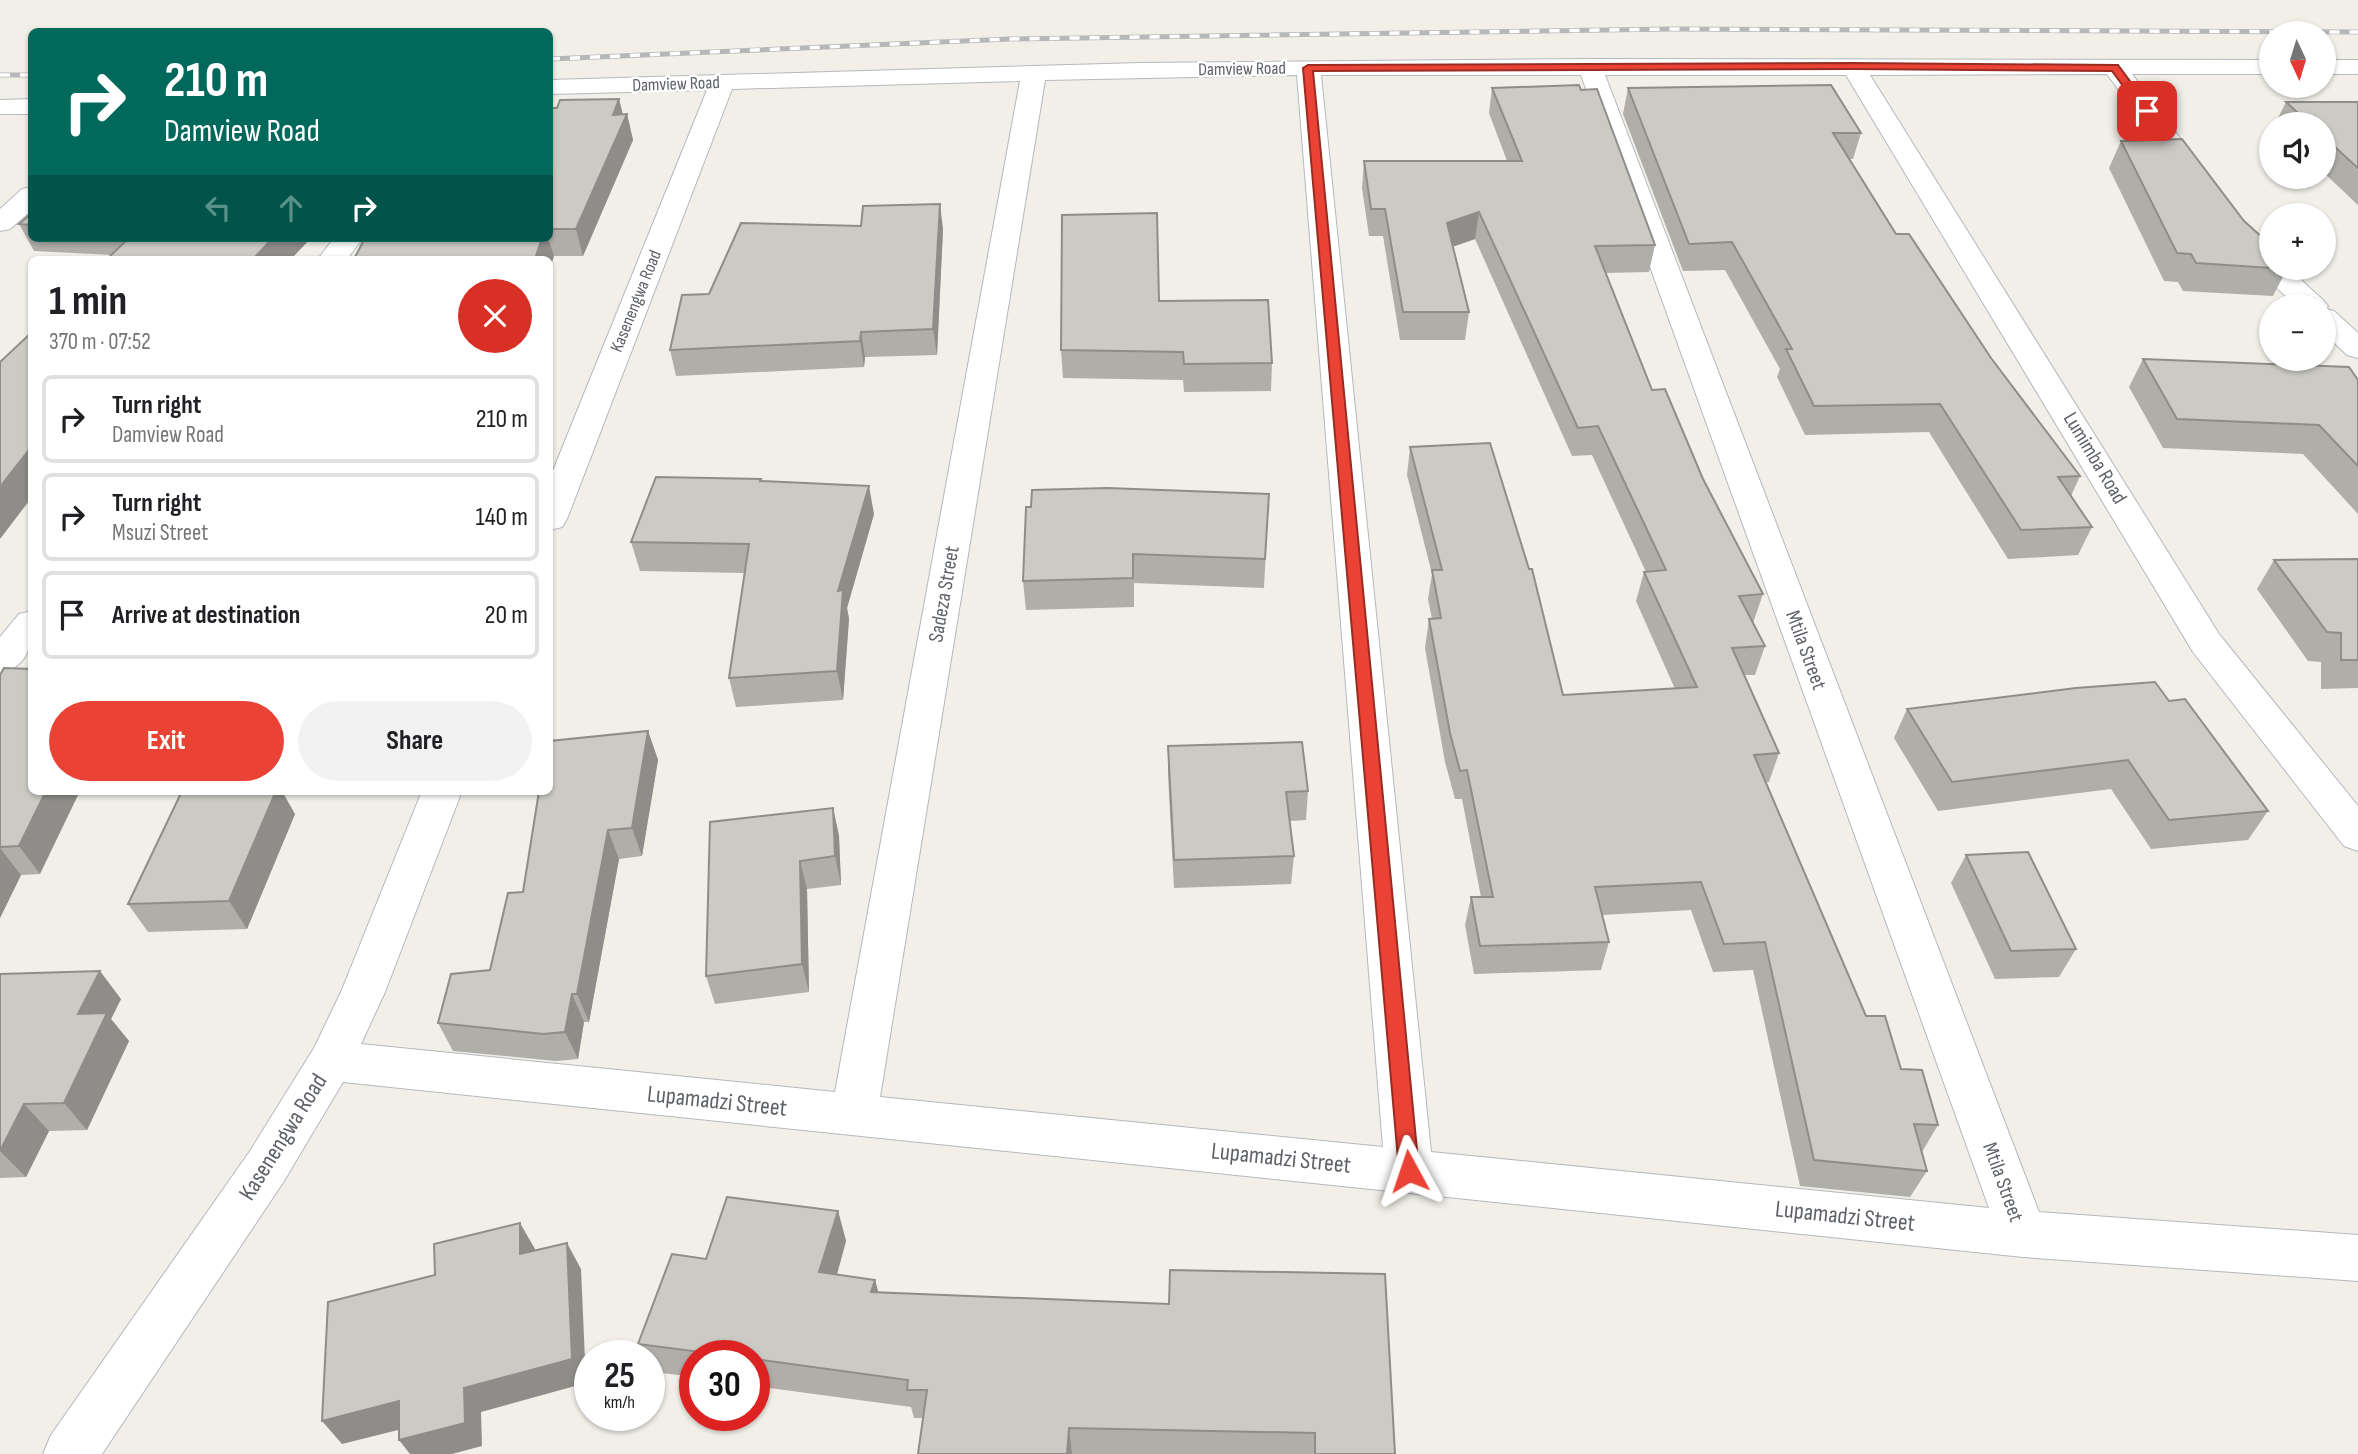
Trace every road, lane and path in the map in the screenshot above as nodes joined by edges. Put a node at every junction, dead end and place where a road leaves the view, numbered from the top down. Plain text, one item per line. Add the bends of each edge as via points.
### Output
1 (1590, 66) junction
2 (1853, 66) junction
3 (2358, 66) edge
4 (2259, 67) edge
5 (2336, 67) edge
6 (1308, 68) junction
7 (2115, 68) junction
8 (1034, 73) junction
9 (722, 82) junction
10 (553, 87) edge
11 (28, 106) edge
12 (0, 107) edge
13 (2211, 197) edge
14 (28, 198) edge
15 (0, 223) edge
16 (346, 242) edge
17 (334, 256) edge
18 (2285, 280) edge
19 (2300, 294) edge
20 (2336, 328) edge
21 (2358, 349) edge
22 (553, 511) edge
23 (28, 628) edge
24 (0, 661) edge
25 (440, 795) edge
26 (2358, 835) edge
27 (331, 1061) junction
28 (854, 1114) junction
29 (1409, 1171) junction
30 (2022, 1234) junction
31 (2358, 1258) edge
32 (70, 1454) edge

1 - 2 street, Damview Road
1 - 6 street, Damview Road
1 - 30 street, Mtila Street
2 - 7 street, Damview Road
2 - 26 street, Lumimba Road via 2206,643
3 - 5 street
4 - 7 street, Damview Road
6 - 8 street, Damview Road
6 - 29 street
7 - 13 street
8 - 9 street, Damview Road
8 - 28 street, Sadeza Street
9 - 10 street, Damview Road
9 - 22 street, Kasenengwa Road
11 - 12 street
14 - 15 street
16 - 17 street
18 - 19 street
20 - 21 street
23 - 24 street
25 - 27 street, Kasenengwa Road
27 - 28 street, Lupamadzi Street
27 - 32 street, Kasenengwa Road via 267,1166
28 - 29 street, Lupamadzi Street
29 - 30 street, Lupamadzi Street
30 - 31 street, Lupamadzi Street

